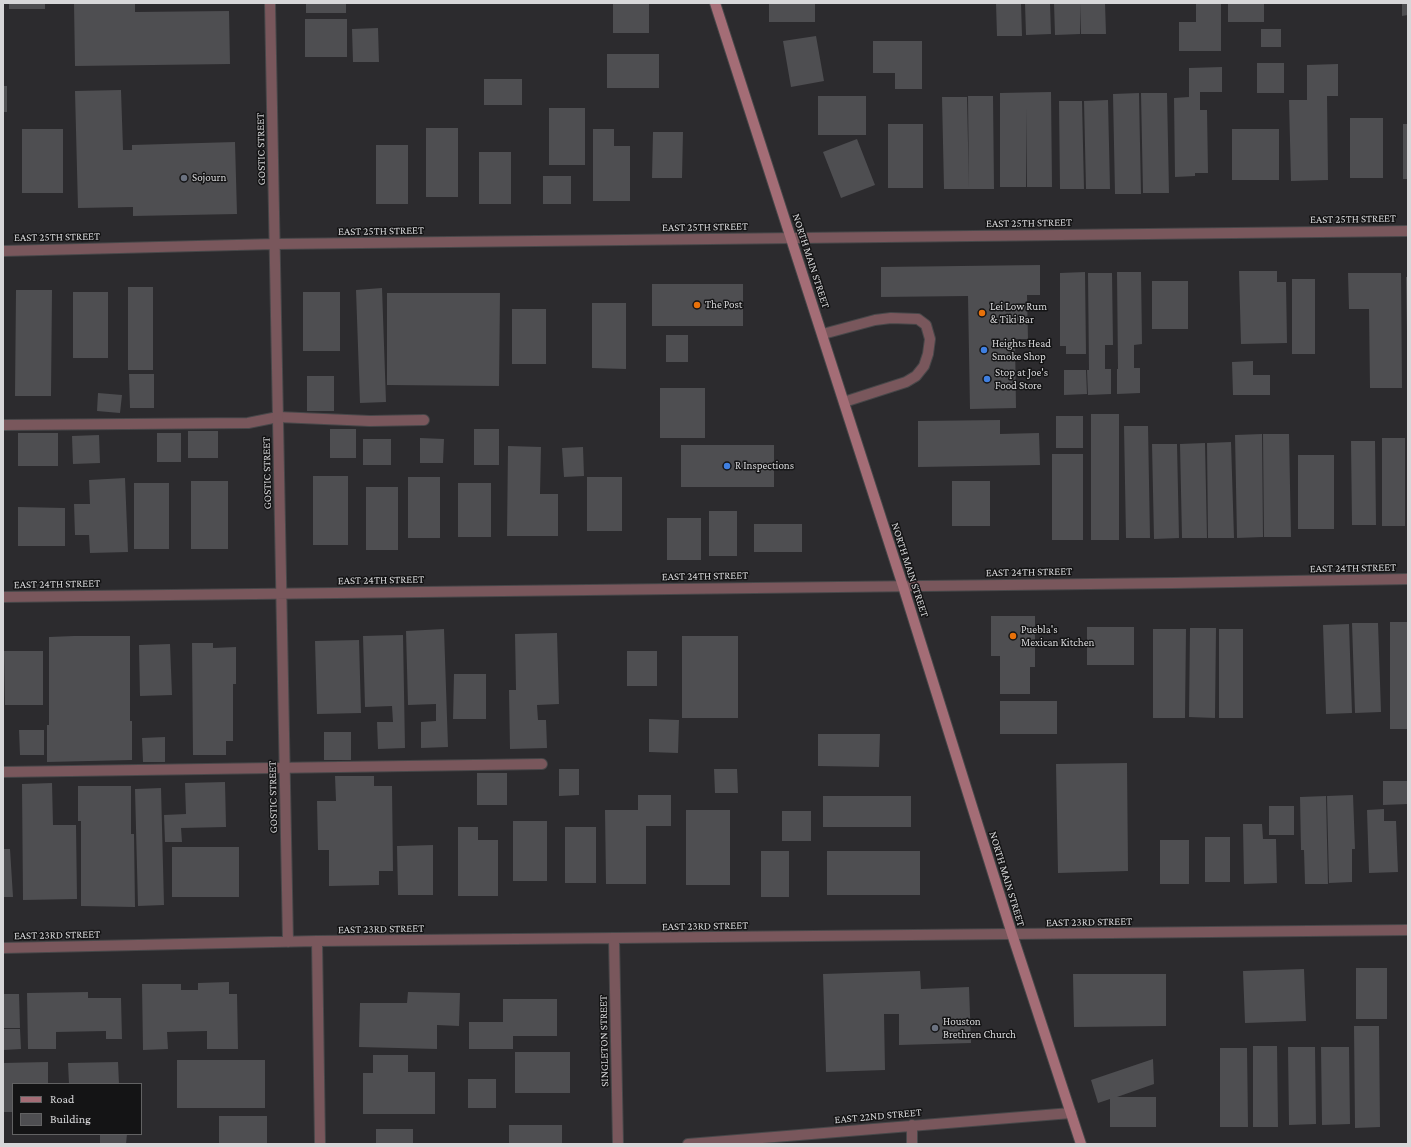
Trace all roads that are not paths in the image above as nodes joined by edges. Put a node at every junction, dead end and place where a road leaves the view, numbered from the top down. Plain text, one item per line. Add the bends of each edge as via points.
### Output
1 (270, 3) edge
2 (715, 3) edge
3 (1408, 231) edge
4 (792, 238) junction
5 (275, 244) junction
6 (3, 251) edge
7 (823, 334) junction
8 (844, 402) junction
9 (278, 417) junction
10 (424, 420) dead end
11 (3, 425) edge
12 (1408, 579) edge
13 (903, 586) junction
14 (281, 593) junction
15 (3, 597) edge
16 (542, 764) dead end
17 (284, 768) junction
18 (3, 772) edge
19 (1408, 930) edge
20 (1012, 934) junction
21 (614, 938) junction
22 (317, 941) junction
23 (288, 942) junction
24 (3, 948) edge
25 (1071, 1113) junction
26 (912, 1125) junction
27 (320, 1144) edge
28 (618, 1144) edge
29 (688, 1144) edge
30 (912, 1144) edge
31 (1081, 1144) edge

1 - 5 street, GOSTIC STREET
2 - 4 main road, NORTH MAIN STREET
3 - 4 street, EAST 25TH STREET
4 - 5 street, EAST 25TH STREET
4 - 7 main road, NORTH MAIN STREET
5 - 6 street, EAST 25TH STREET
5 - 9 street, GOSTIC STREET
7 - 8 main road, NORTH MAIN STREET
7 - 8 street via 890,318 918,319 926,325 930,338 928,354 924,366 916,376 906,382
8 - 13 main road, NORTH MAIN STREET
9 - 10 street via 370,421
9 - 11 street via 248,423
9 - 14 street, GOSTIC STREET
12 - 13 street, EAST 24TH STREET
13 - 14 street, EAST 24TH STREET
13 - 20 main road, NORTH MAIN STREET
14 - 15 street, EAST 24TH STREET
14 - 17 street, GOSTIC STREET
16 - 17 street
17 - 18 street
17 - 23 street, GOSTIC STREET
19 - 20 street, EAST 23RD STREET
20 - 21 street, EAST 23RD STREET
20 - 25 main road, NORTH MAIN STREET
21 - 22 street, EAST 23RD STREET
21 - 28 street, SINGLETON STREET
22 - 23 street, EAST 23RD STREET
22 - 27 street
23 - 24 street, EAST 23RD STREET
25 - 26 street, EAST 22ND STREET
25 - 31 main road, NORTH MAIN STREET
26 - 29 street, EAST 22ND STREET
26 - 30 street

